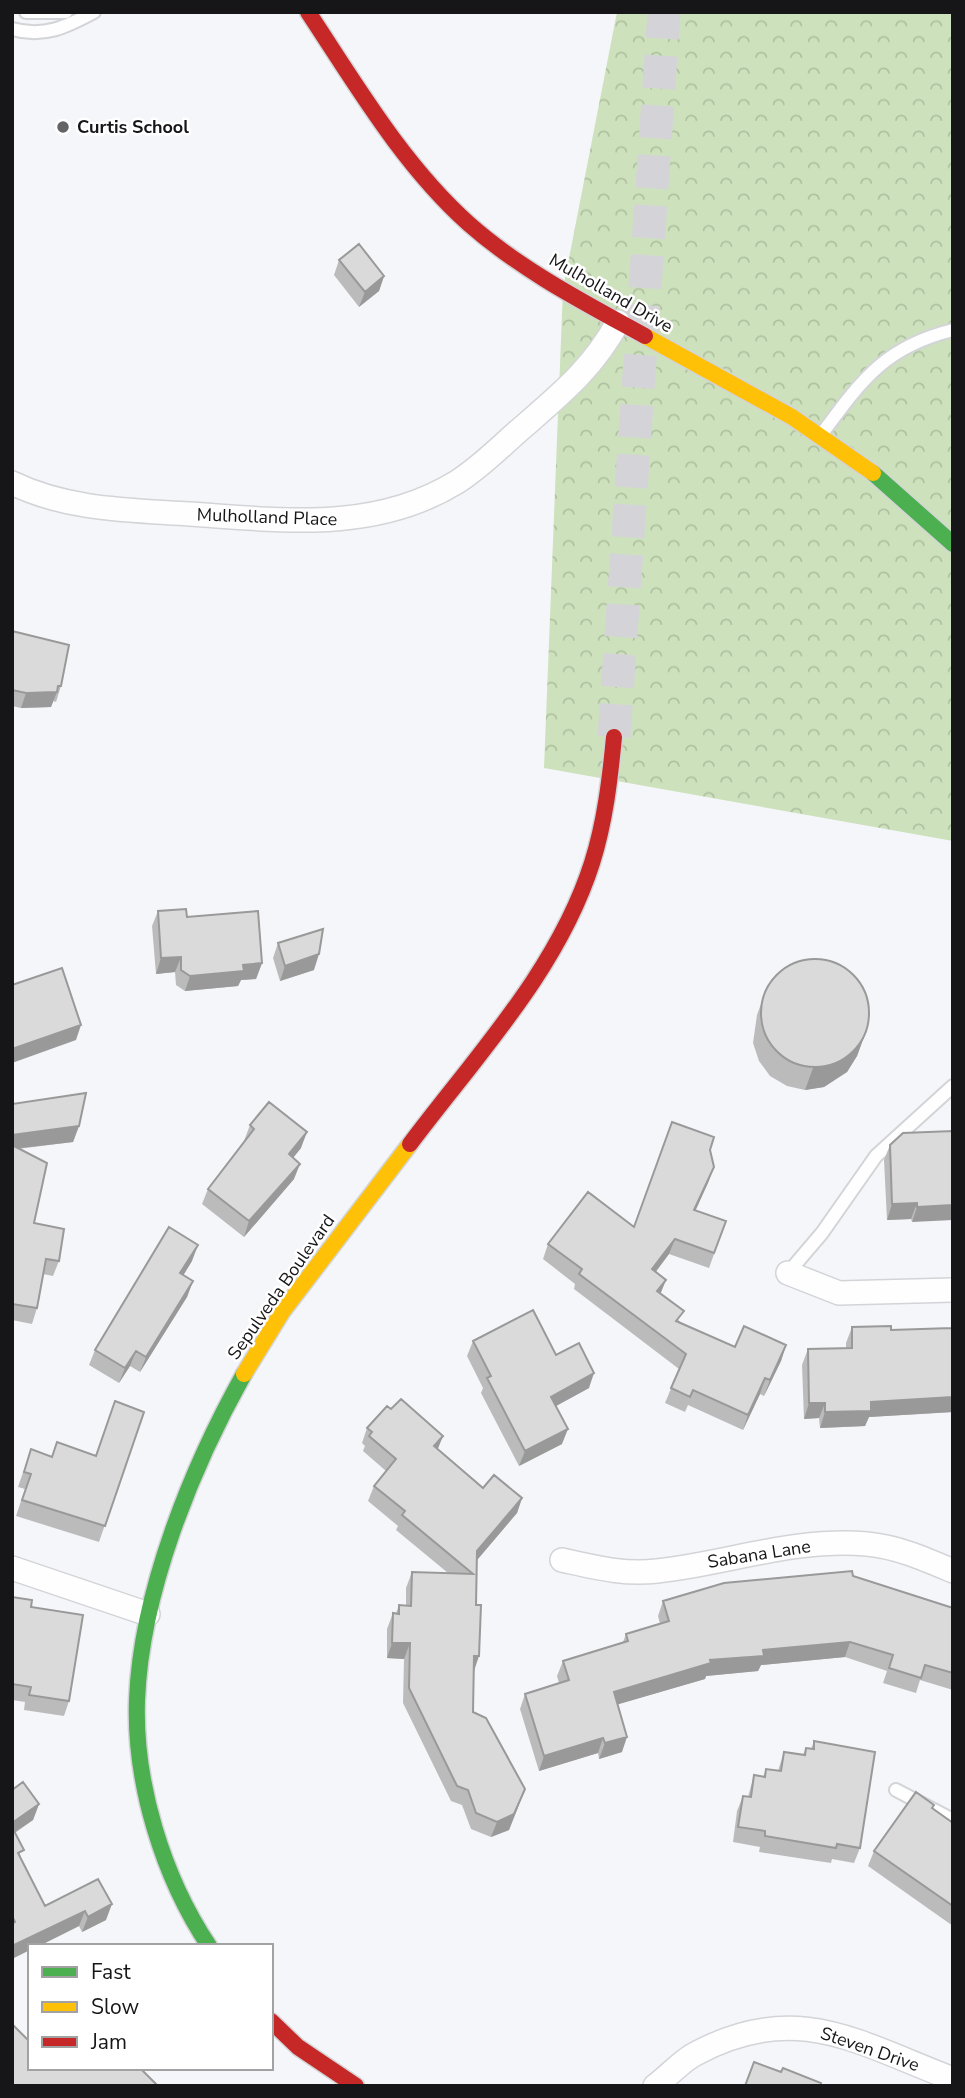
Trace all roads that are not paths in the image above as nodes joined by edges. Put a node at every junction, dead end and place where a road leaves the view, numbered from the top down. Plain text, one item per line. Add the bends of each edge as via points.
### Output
1 (26, 12) edge
2 (66, 12) edge
3 (94, 12) edge
4 (308, 12) edge
5 (12, 29) edge
6 (618, 322) junction
7 (953, 330) edge
8 (821, 435) junction
9 (12, 483) edge
10 (953, 544) edge
11 (614, 737) tunnel mouth
12 (953, 1086) edge
13 (788, 1273) joint
14 (953, 1290) edge
15 (562, 1560) dead end
16 (12, 1568) edge
17 (953, 1571) edge
18 (148, 1615) junction
19 (896, 1790) dead end
20 (953, 1820) edge
21 (208, 1944) edge
22 (273, 2023) edge
23 (953, 2078) edge
24 (665, 2082) edge
25 (356, 2086) edge

1 - 2 lane
3 - 5 lane via 56,32
4 - 6 main road, Mulholland Drive via 390,135 468,223 512,258
6 - 8 main road, Mulholland Drive
6 - 9 street, Mulholland Place via 601,354 577,380 484,461 459,481 376,516 296,521 109,508 70,504
7 - 8 lane via 906,344 881,363 858,384
8 - 10 main road, Mulholland Drive via 892,488
11 - 18 main road, Sepulveda Boulevard via 592,869 560,940 254,1354 206,1446
12 - 13 lane via 876,1156
13 - 14 street via 839,1293
15 - 17 street, Sabana Lane via 613,1572 656,1571 795,1544 868,1544 906,1552
16 - 18 street
18 - 21 main road, Sepulveda Boulevard via 137,1724 143,1784 171,1875
19 - 20 lane
22 - 25 main road via 298,2047
23 - 24 street, Steven Drive via 851,2039 781,2026 732,2037 694,2054

